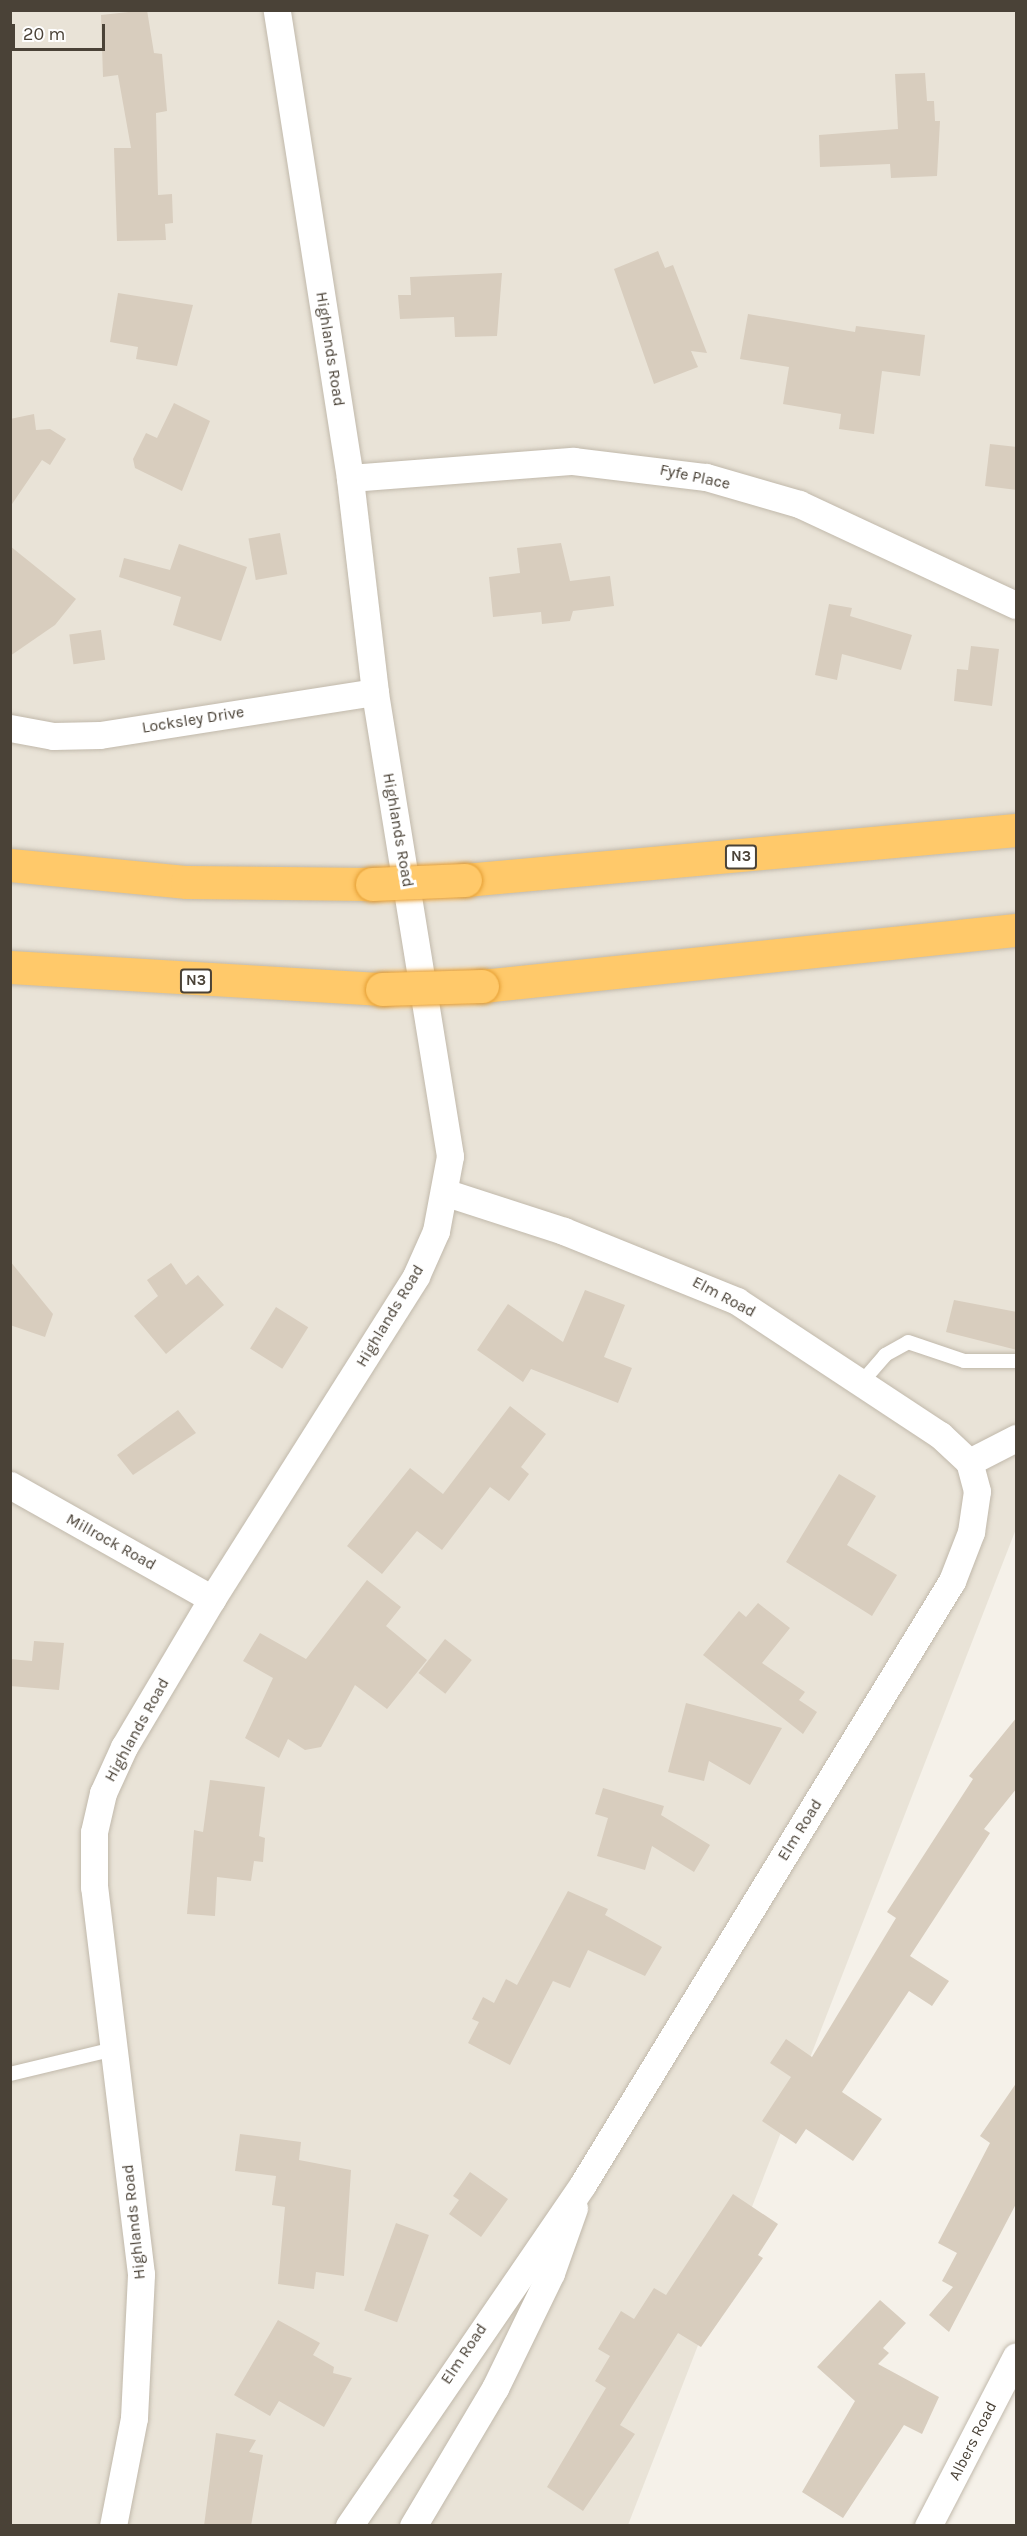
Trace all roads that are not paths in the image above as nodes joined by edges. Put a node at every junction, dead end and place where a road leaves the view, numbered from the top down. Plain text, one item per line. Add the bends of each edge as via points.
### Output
1 (277, 10) edge
2 (350, 478) junction
3 (1017, 605) edge
4 (375, 692) junction
5 (10, 728) edge
6 (1017, 830) edge
7 (10, 865) edge
8 (1017, 930) edge
9 (10, 967) edge
10 (447, 1193) junction
11 (1017, 1361) edge
12 (861, 1383) junction
13 (1017, 1438) edge
14 (969, 1462) junction
15 (10, 1485) edge
16 (212, 1599) junction
17 (114, 2049) junction
18 (10, 2074) edge
19 (583, 2184) junction
20 (1017, 2356) edge
21 (113, 2526) edge
22 (350, 2526) edge
23 (413, 2526) edge
24 (928, 2526) edge

1 - 2 street, Highlands Road
2 - 3 street, Fyfe Place via 573,461 706,477 799,504
2 - 4 street, Highlands Road
4 - 5 street, Locksley Drive via 100,735 53,736
4 - 10 street, Highlands Road via 444,1106 450,1156
6 - 7 highway, N3, bridge via 465,880 372,884 187,882
8 - 9 highway, N3, bridge via 482,986 382,989
10 - 12 street, Elm Road via 697,1282 738,1301
10 - 16 street, Highlands Road via 416,1276
11 - 12 lane via 964,1361 908,1342 885,1355
12 - 14 street, Elm Road via 940,1435
13 - 14 street
14 - 19 street, Elm Road via 977,1491 971,1532 952,1581
15 - 16 street, Millrock Road
16 - 17 street, Highlands Road via 124,1747 103,1792 94,1832 94,1887
17 - 18 lane
17 - 21 street, Highlands Road via 141,2274 134,2418
19 - 22 street, Elm Road
19 - 23 street, Elm Road via 551,2273 495,2388
20 - 24 street, Albers Road

